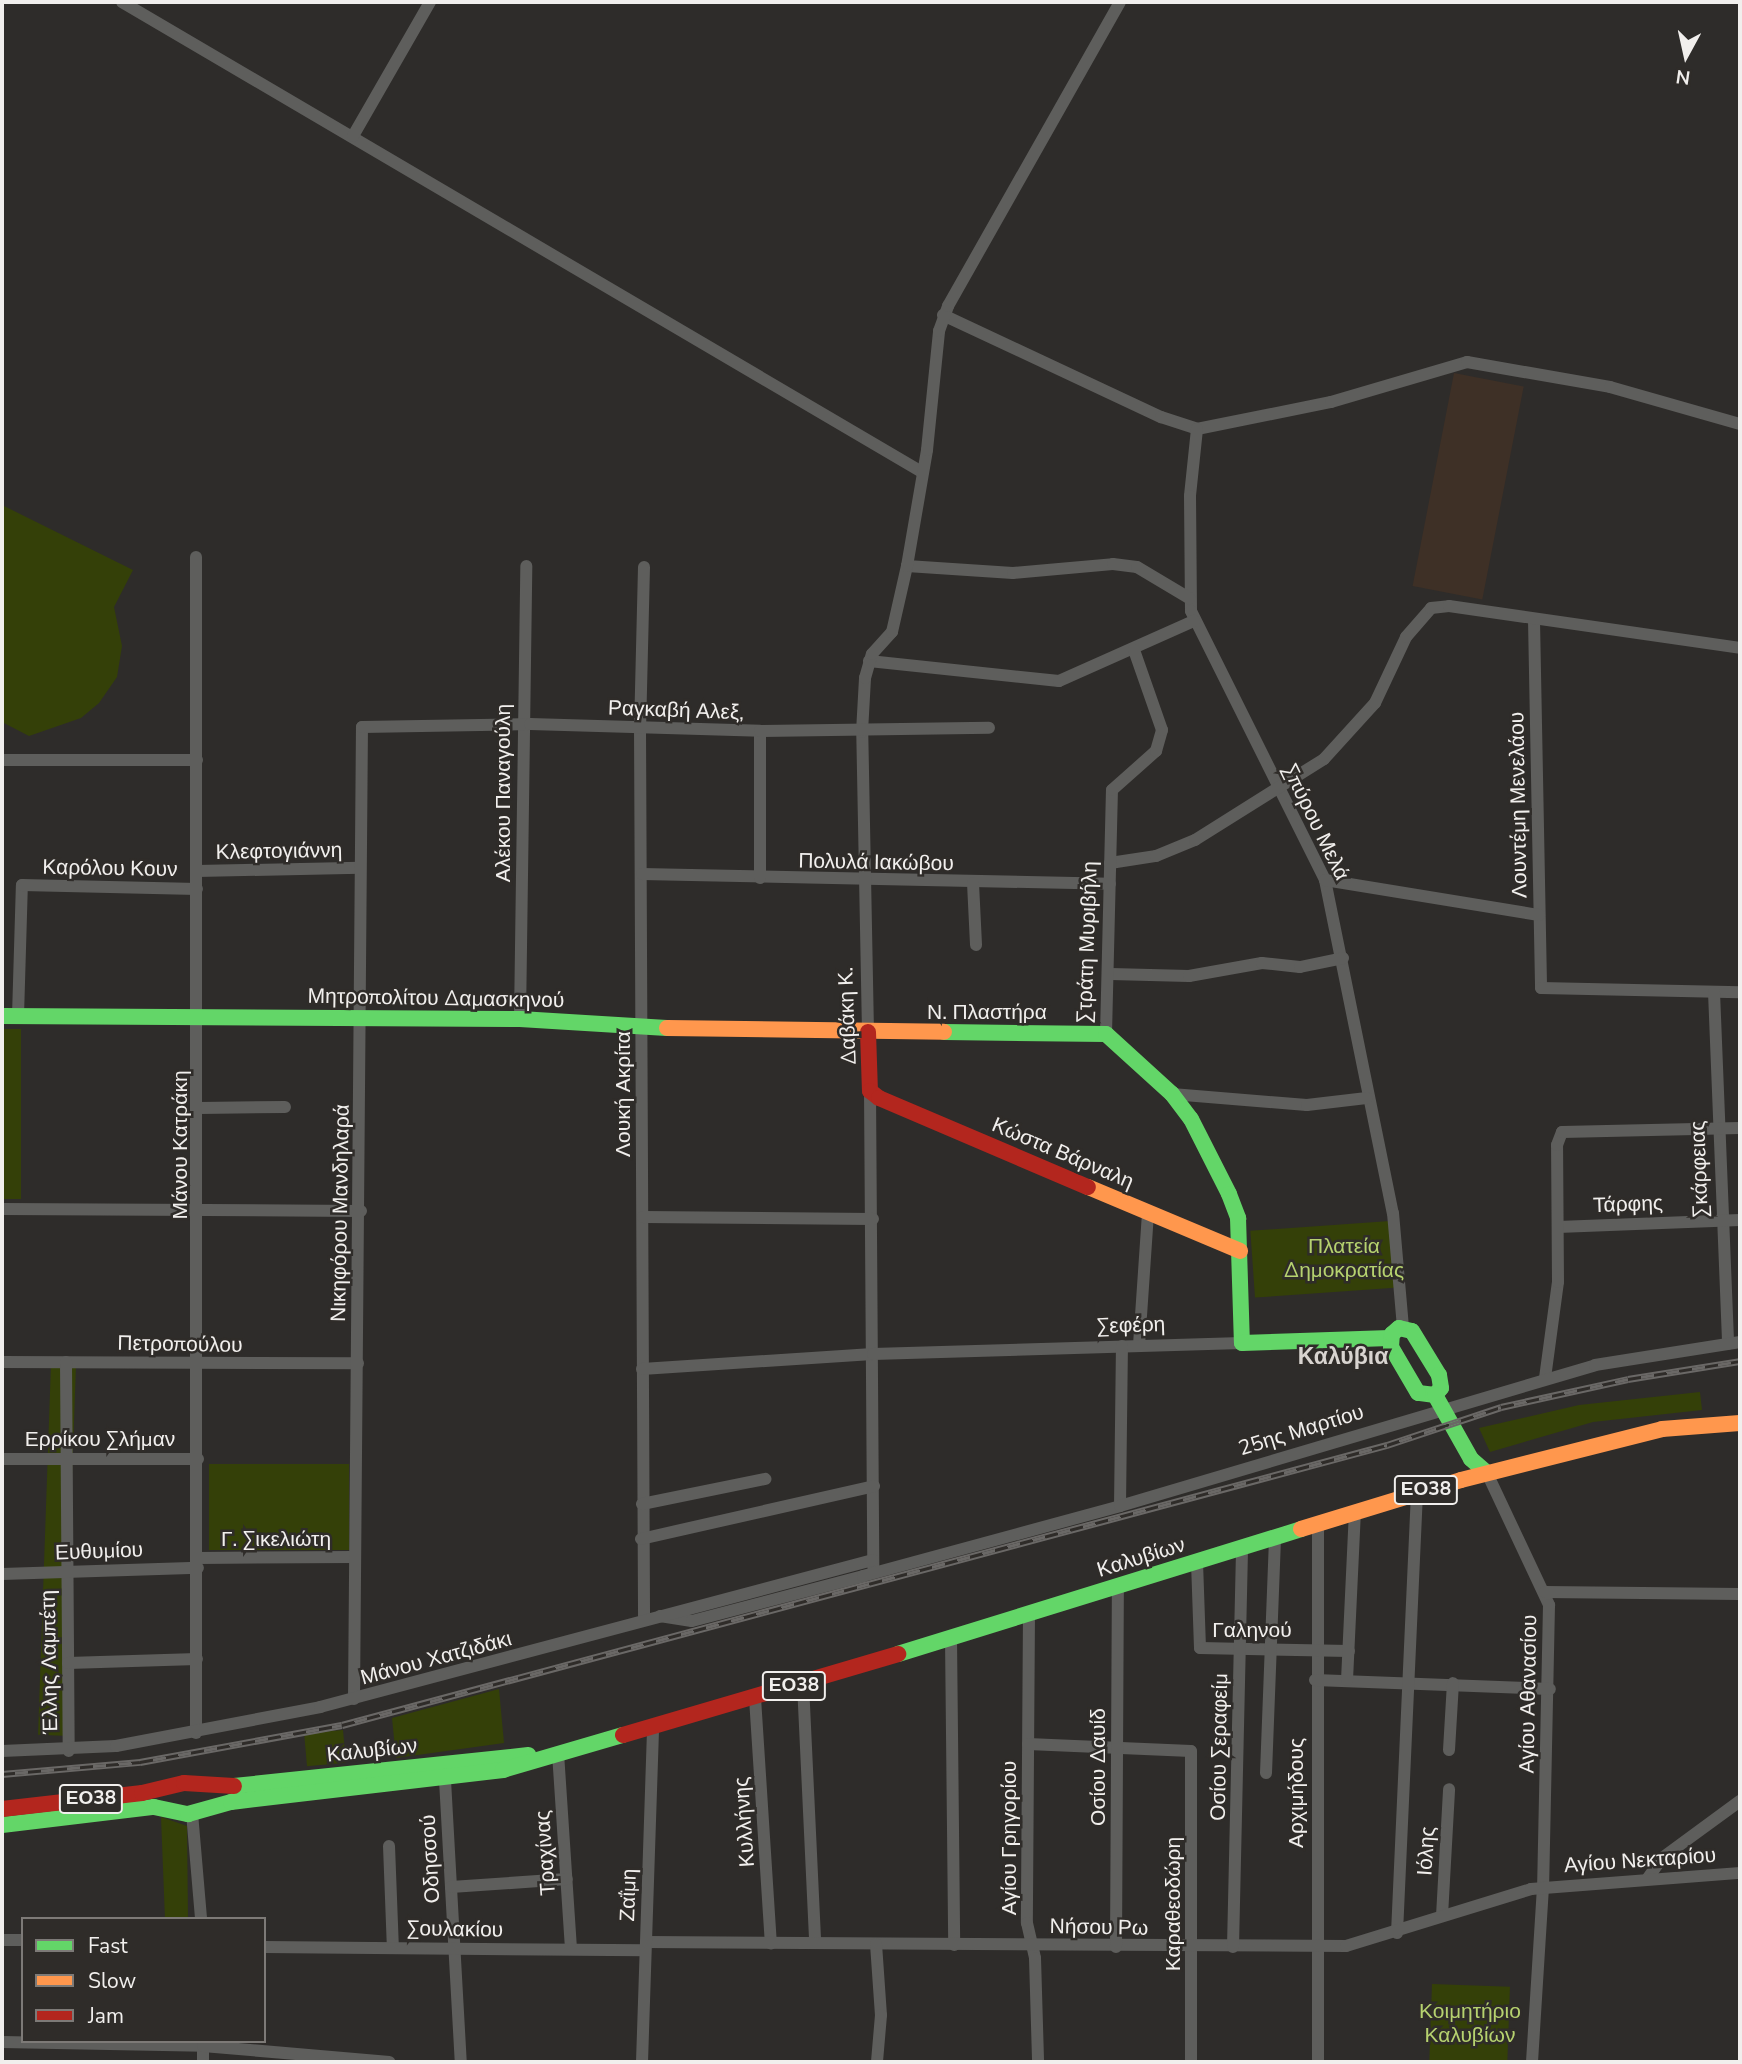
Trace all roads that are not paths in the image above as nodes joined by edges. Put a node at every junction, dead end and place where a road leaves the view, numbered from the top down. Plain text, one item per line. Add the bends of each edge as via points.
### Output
1 (122, 2) edge
2 (430, 2) edge
3 (1120, 2) edge
4 (353, 136) junction
5 (943, 315) junction
6 (1740, 424) edge
7 (1197, 429) junction
8 (920, 471) junction
9 (196, 557) dead end
10 (526, 566) dead end
11 (907, 566) junction
12 (644, 567) dead end
13 (1189, 598) junction
14 (1534, 620) junction
15 (1194, 621) junction
16 (1740, 648) edge
17 (1134, 650) junction
18 (869, 661) junction
19 (522, 724) junction
20 (362, 727) joint
21 (640, 728) junction
22 (989, 728) dead end
23 (760, 732) junction
24 (862, 732) junction
25 (2, 760) edge
26 (197, 760) junction
27 (1280, 790) junction
28 (1110, 863) junction
29 (360, 869) junction
30 (197, 871) junction
31 (642, 874) junction
32 (760, 878) junction
33 (1325, 880) junction
34 (864, 882) junction
35 (973, 883) junction
36 (1110, 884) junction
37 (197, 889) junction
38 (1539, 915) junction
39 (976, 945) dead end
40 (1343, 958) junction
41 (1111, 974) junction
42 (1714, 992) junction
43 (1740, 992) edge
44 (10, 1016) edge
45 (198, 1016) junction
46 (360, 1017) junction
47 (520, 1019) junction
48 (642, 1028) junction
49 (868, 1032) junction
50 (1106, 1034) junction
51 (870, 1091) junction
52 (1172, 1094) junction
53 (1367, 1098) junction
54 (285, 1107) dead end
55 (199, 1108) junction
56 (1717, 1128) junction
57 (1740, 1128) edge
58 (2, 1209) edge
59 (200, 1210) junction
60 (361, 1211) junction
61 (1148, 1212) junction
62 (643, 1217) junction
63 (873, 1219) junction
64 (1740, 1220) edge
65 (1721, 1221) junction
66 (1558, 1227) junction
67 (1240, 1251) junction
68 (1404, 1328) junction
69 (1390, 1338) junction
70 (1242, 1343) junction
71 (1734, 1343) edge
72 (1139, 1345) junction
73 (1122, 1346) junction
74 (873, 1354) junction
75 (2, 1362) edge
76 (66, 1362) junction
77 (358, 1363) junction
78 (198, 1364) junction
79 (642, 1368) junction
80 (1545, 1378) junction
81 (1439, 1401) junction
82 (1740, 1423) edge
83 (2, 1459) edge
84 (65, 1459) junction
85 (198, 1459) junction
86 (1487, 1473) junction
87 (765, 1479) dead end
88 (874, 1486) junction
89 (1417, 1493) junction
90 (642, 1504) junction
91 (1120, 1506) junction
92 (1355, 1513) junction
93 (1318, 1524) junction
94 (1275, 1538) junction
95 (642, 1539) junction
96 (1242, 1548) junction
97 (354, 1557) junction
98 (1197, 1562) junction
99 (198, 1563) junction
100 (874, 1565) junction
101 (67, 1572) junction
102 (2, 1574) edge
103 (1118, 1586) junction
104 (1545, 1592) junction
105 (1740, 1594) edge
106 (1029, 1613) junction
107 (644, 1620) junction
108 (951, 1638) junction
109 (1240, 1648) junction
110 (1270, 1649) junction
111 (1316, 1649) junction
112 (1349, 1651) junction
113 (197, 1659) junction
114 (68, 1663) junction
115 (1347, 1680) junction
116 (1315, 1681) junction
117 (1409, 1681) junction
118 (1453, 1683) junction
119 (803, 1684) junction
120 (1550, 1689) junction
121 (755, 1698) junction
122 (354, 1699) junction
123 (653, 1729) junction
124 (196, 1732) junction
125 (1028, 1744) junction
126 (1117, 1745) junction
127 (1449, 1750) dead end
128 (2, 1751) edge
129 (69, 1751) junction
130 (558, 1754) junction
131 (1266, 1773) dead end
132 (444, 1780) junction
133 (185, 1784) junction
134 (1449, 1789) dead end
135 (1740, 1801) edge
136 (2, 1809) edge
137 (188, 1812) junction
138 (2, 1825) edge
139 (389, 1846) dead end
140 (1740, 1873) edge
141 (1648, 1878) junction
142 (567, 1880) junction
143 (451, 1887) junction
144 (1543, 1887) junction
145 (1441, 1916) junction
146 (201, 1917) edge
147 (1397, 1933) junction
148 (2, 1940) edge
149 (21, 1940) edge
150 (771, 1943) junction
151 (815, 1944) junction
152 (876, 1944) junction
153 (954, 1945) junction
154 (646, 1946) junction
155 (1031, 1946) junction
156 (1318, 1946) junction
157 (266, 1947) edge
158 (1116, 1947) junction
159 (1192, 1947) junction
160 (1233, 1947) junction
161 (393, 1948) junction
162 (454, 1949) junction
163 (571, 1950) junction
164 (2, 2042) edge
165 (21, 2042) edge
166 (102, 2043) edge
167 (203, 2044) edge
168 (203, 2062) edge
169 (389, 2062) edge
170 (461, 2062) edge
171 (642, 2062) edge
172 (877, 2062) edge
173 (1038, 2062) edge
174 (1191, 2062) edge
175 (1318, 2062) edge
176 (1532, 2062) edge

1 - 4 street
2 - 4 street
3 - 5 street
4 - 8 street
5 - 7 street via 1161,417
5 - 8 street via 927,450
6 - 7 street via 1610,387 1467,362 1331,402
7 - 13 street, Σπύρου Μελά via 1190,496
8 - 11 street
9 - 26 street, Μάνου Κατράκη
10 - 19 street, Αλέκου Παναγούλη
11 - 13 street via 1013,573 1113,564 1138,568
11 - 18 street via 892,632
12 - 21 street, Λουκή Ακρίτα
13 - 15 street, Σπύρου Μελά
14 - 16 street
14 - 27 street via 1449,606 1431,608 1406,637 1375,703 1324,760
14 - 38 street, Λουντέμη Μενελάου
15 - 17 street
15 - 27 street, Σπύρου Μελά
17 - 18 street via 1059,681
17 - 28 street, Στράτη Μυριβήλη via 1162,730 1156,751 1112,790
18 - 24 street, Δαβάκη Κ.
19 - 20 street, Ραγκαβή Αλεξ,
19 - 21 street, Ραγκαβή Αλεξ,
19 - 47 street, Αλέκου Παναγούλη
20 - 29 street, Νικηφόρου Μανδηλαρά
21 - 23 street, Ραγκαβή Αλεξ,
21 - 31 street, Λουκή Ακρίτα
22 - 24 street, Ραγκαβή Αλεξ,
23 - 24 street, Ραγκαβή Αλεξ,
23 - 32 street
24 - 34 street, Δαβάκη Κ.
25 - 26 street
26 - 30 street, Μάνου Κατράκη
27 - 28 street via 1178,848 1142,860
27 - 33 street, Σπύρου Μελά
28 - 36 street, Στράτη Μυριβήλη
29 - 30 street, Κλεφτογιάννη
29 - 46 street, Νικηφόρου Μανδηλαρά
30 - 37 street, Μάνου Κατράκη
31 - 32 street, Πολυλά Ιακώβου
31 - 48 street, Λουκή Ακρίτα
32 - 34 street, Πολυλά Ιακώβου
33 - 38 street
33 - 40 street, Σπύρου Μελά
34 - 35 street, Πολυλά Ιακώβου
34 - 49 street, Δαβάκη Κ.
35 - 36 street, Πολυλά Ιακώβου
35 - 39 street
36 - 41 street, Στράτη Μυριβήλη
37 - 44 street, Καρόλου Κουν via 22,885
37 - 45 street, Μάνου Κατράκη
38 - 42 street, Λουντέμη Μενελάου via 1541,988
40 - 41 street via 1300,967 1262,963 1189,976
40 - 53 street, Σπύρου Μελά
41 - 50 street, Στράτη Μυριβήλη
42 - 43 street
42 - 56 street, Σκάρφειας
44 - 45 main road, Μητροπολίτου Δαμασκηνού
45 - 46 main road, Μητροπολίτου Δαμασκηνού
45 - 55 street, Μάνου Κατράκη
46 - 47 main road, Μητροπολίτου Δαμασκηνού
46 - 60 street, Νικηφόρου Μανδηλαρά
47 - 48 main road, Μητροπολίτου Δαμασκηνού
48 - 49 main road, Μητροπολίτου Δαμασκηνού
48 - 62 street, Λουκή Ακρίτα
49 - 50 main road, Ν. Πλαστήρα
49 - 51 main road, Δαβάκη Κ.
50 - 52 main road, Στράτη Μυριβήλη
51 - 61 main road, Κώστα Βάρναλη
51 - 63 street, Δαβάκη Κ.
52 - 53 street via 1307,1105
52 - 67 main road, Στράτη Μυριβήλη via 1204,1143 1234,1207
53 - 68 street, Σπύρου Μελά via 1396,1237
54 - 55 street
55 - 59 street, Μάνου Κατράκη
56 - 57 street
56 - 65 street, Σκάρφειας
56 - 66 street via 1566,1131 1557,1145
58 - 59 street
59 - 60 street
59 - 78 street, Μάνου Κατράκη
60 - 77 street, Νικηφόρου Μανδηλαρά
61 - 67 main road, Κώστα Βάρναλη
61 - 72 street
62 - 63 street
62 - 79 street, Λουκή Ακρίτα
63 - 74 street, Δαβάκη Κ.
64 - 65 street, Τάρφης
65 - 66 street, Τάρφης
65 - 71 street, Σκάρφειας
66 - 80 street via 1559,1282
67 - 70 main road, Στράτη Μυριβήλη
68 - 69 main road
68 - 81 main road via 1415,1334 1439,1375
69 - 70 main road, Σεφέρη
69 - 81 main road via 1418,1393
70 - 72 street, Σεφέρη
71 - 80 street, 25ης Μαρτίου via 1625,1358
72 - 73 street, Σεφέρη
73 - 74 street, Σεφέρη
73 - 91 street
74 - 79 street, Σεφέρη
74 - 88 street, Δαβάκη Κ.
75 - 76 street, Πετροπούλου
76 - 78 street, Πετροπούλου
76 - 84 street, Έλλης Λαμπέτη
77 - 78 street, Πετροπούλου
77 - 97 street, Νικηφόρου Μανδηλαρά
78 - 85 street, Μάνου Κατράκη
79 - 90 street, Λουκή Ακρίτα
80 - 81 street, 25ης Μαρτίου
81 - 86 main road via 1471,1459
81 - 91 street, 25ης Μαρτίου
82 - 86 main road, Καλυβίων / ΕΟ38 via 1661,1429
83 - 84 street, Ερρίκου Σλήμαν
84 - 85 street, Ερρίκου Σλήμαν
84 - 101 street, Έλλης Λαμπέτη
85 - 99 street, Μάνου Κατράκη
86 - 89 main road, Καλυβίων / ΕΟ38
86 - 104 street, Αγίου Αθανασίου
87 - 90 street
88 - 95 street
88 - 100 street, Δαβάκη Κ.
89 - 92 main road, Καλυβίων / ΕΟ38
89 - 117 street
90 - 95 street, Λουκή Ακρίτα
91 - 100 street, 25ης Μαρτίου
92 - 93 main road, Καλυβίων / ΕΟ38
92 - 112 street
93 - 94 main road, Καλυβίων / ΕΟ38
93 - 111 street, Αρχιμήδους
94 - 96 main road, Καλυβίων / ΕΟ38
94 - 110 street
95 - 107 street, Λουκή Ακρίτα
96 - 98 main road, Καλυβίων / ΕΟ38
96 - 109 street, Οσίου Σεραφείμ
97 - 99 street, Γ. Σικελιώτη
97 - 122 street, Νικηφόρου Μανδηλαρά
98 - 103 main road, Καλυβίων / ΕΟ38
98 - 109 street, Γαληνού via 1198,1646
99 - 101 street, Ευθυμίου
99 - 113 street, Μάνου Κατράκη
100 - 107 street, Μάνου Χατζιδάκι
101 - 102 street, Ευθυμίου
101 - 114 street, Έλλης Λαμπέτη
103 - 106 main road, Καλυβίων / ΕΟ38
103 - 126 street, Οσίου Δαυίδ
104 - 105 street
104 - 120 street, Αγίου Αθανασίου via 1551,1635
106 - 108 main road, Καλυβίων / ΕΟ38
106 - 125 street, Αγίου Γρηγορίου
107 - 122 street, Μάνου Χατζιδάκι
108 - 119 main road, Καλυβίων / ΕΟ38
108 - 153 street
109 - 110 street, Γαληνού
109 - 160 street, Οσίου Σεραφείμ
110 - 111 street, Γαληνού
110 - 131 street
111 - 112 street, Γαληνού
111 - 116 street, Αρχιμήδους
112 - 115 street
113 - 114 street
113 - 124 street, Μάνου Κατράκη
114 - 129 street, Έλλης Λαμπέτη
115 - 116 street
115 - 117 street
116 - 156 street, Αρχιμήδους
117 - 118 street
117 - 147 street
118 - 120 street
118 - 127 street
119 - 121 main road, Καλυβίων / ΕΟ38
119 - 151 street
120 - 144 street, Αγίου Αθανασίου
121 - 123 main road, Καλυβίων / ΕΟ38
121 - 150 street, Κυλλήνης
122 - 124 street, Μάνου Χατζιδάκι
123 - 130 main road, Καλυβίων / ΕΟ38
123 - 154 street, Ζαΐμη
124 - 129 street, Μάνου Χατζιδάκι
125 - 126 street
125 - 155 street, Αγίου Γρηγορίου via 1027,1923
126 - 158 street, Οσίου Δαυίδ
126 - 159 street, Καραθεοδώρη via 1187,1750 1193,1755
128 - 129 street, Μάνου Χατζιδάκι
130 - 132 main road, Καλυβίων / ΕΟ38
130 - 133 main road, Καλυβίων / ΕΟ38 via 491,1756 225,1787
130 - 142 street, Τραχίνας
132 - 137 main road, Καλυβίων / ΕΟ38 via 231,1802
132 - 143 street, Οδησσού
133 - 136 main road, Καλυβίων / ΕΟ38
133 - 137 main road via 202,1796
133 - 137 main road via 170,1798
134 - 145 street, Ιόλης
135 - 141 street via 1662,1858
137 - 138 main road, Καλυβίων / ΕΟ38 via 154,1807
137 - 146 street
139 - 161 street
140 - 141 street, Αγίου Νεκταρίου
141 - 144 street, Αγίου Νεκταρίου
142 - 143 street
142 - 163 street, Τραχίνας
143 - 162 street, Οδησσού
144 - 145 street, Νήσου Ρω
144 - 176 street, Αγίου Αθανασίου
145 - 147 street, Νήσου Ρω
147 - 156 street, Νήσου Ρω via 1359,1945
148 - 149 street
150 - 151 street, Νήσου Ρω
150 - 154 street, Νήσου Ρω
151 - 152 street, Νήσου Ρω
152 - 153 street, Νήσου Ρω
152 - 172 street via 881,2015
153 - 155 street, Νήσου Ρω
154 - 163 street, Σουλακίου
154 - 171 street, Ζαΐμη
155 - 158 street, Νήσου Ρω
155 - 173 street, Αγίου Γρηγορίου
156 - 160 street, Νήσου Ρω
156 - 175 street, Αρχιμήδους
157 - 161 street, Σουλακίου
158 - 159 street, Νήσου Ρω
159 - 160 street, Νήσου Ρω
159 - 174 street, Καραθεοδώρη
161 - 162 street, Σουλακίου
162 - 163 street, Σουλακίου
162 - 170 street, Οδησσού
164 - 165 street
166 - 167 street
167 - 168 street
167 - 169 street

